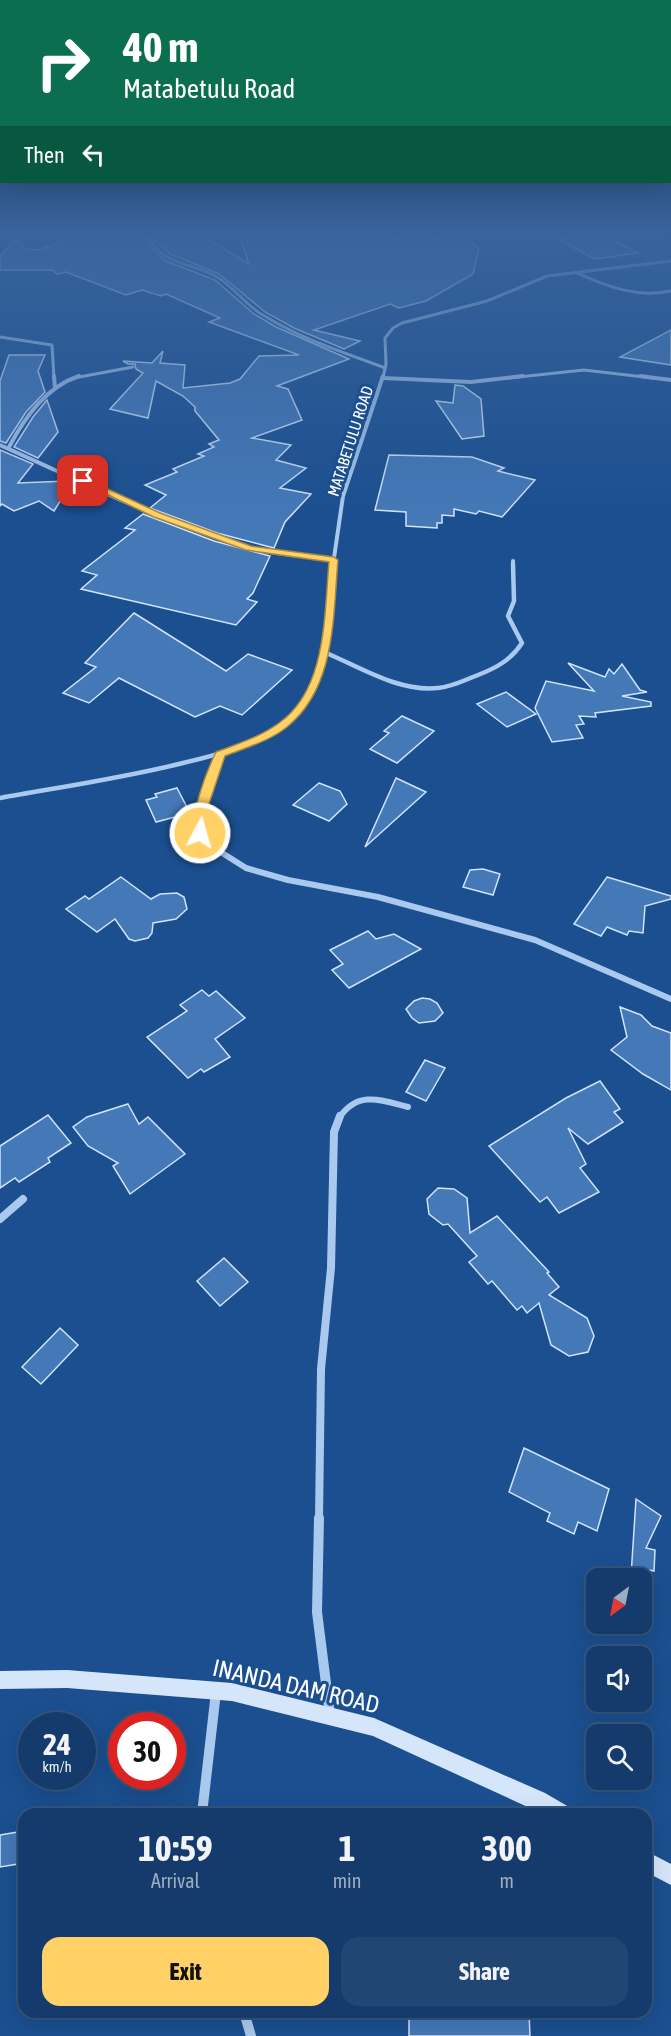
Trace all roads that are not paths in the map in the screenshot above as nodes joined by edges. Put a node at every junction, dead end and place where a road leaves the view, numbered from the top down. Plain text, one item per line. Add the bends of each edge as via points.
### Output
1 (282, 327) edge
2 (395, 327) edge
3 (0, 337) edge
4 (133, 367) dead end
5 (385, 368) junction
6 (383, 378) junction
7 (671, 380) edge
8 (55, 388) junction
9 (0, 445) edge
10 (9, 447) junction
11 (334, 560) junction
12 (513, 561) dead end
13 (324, 652) junction
14 (220, 754) junction
15 (0, 798) edge
16 (671, 999) edge
17 (408, 1107) dead end
18 (23, 1199) dead end
19 (0, 1219) edge
20 (0, 1680) edge
21 (216, 1691) junction
22 (330, 1716) junction
23 (203, 1808) edge
24 (552, 1808) edge
25 (652, 1864) edge
26 (671, 1875) edge
27 (246, 2018) edge
28 (251, 2036) edge

1 - 5 street
2 - 5 street, MATABETULU ROAD via 385,338
3 - 8 street via 52,345
4 - 8 street via 94,373
5 - 6 street, MATABETULU ROAD
6 - 7 street via 471,382 585,370
6 - 11 street, MATABETULU ROAD via 343,496
8 - 10 street via 18,428
9 - 10 street
10 - 11 street via 157,515 221,539 266,552
11 - 13 street, MATABETULU ROAD
12 - 13 street via 514,601 508,616 522,643 512,658 498,667 463,682 413,688
13 - 14 street, MATABETULU ROAD via 315,686 298,711 282,726 255,741
14 - 15 street, MATABETULU ROAD via 147,772
14 - 16 street via 202,807 200,833 208,844 236,862 288,880 378,897 535,940
17 - 22 street via 354,1101 344,1107 334,1132 331,1268 321,1368 317,1612
18 - 19 street
20 - 21 street, INANDA DAM ROAD via 67,1679
21 - 22 street, INANDA DAM ROAD
21 - 23 street
22 - 24 street, INANDA DAM ROAD via 374,1727
25 - 26 street
27 - 28 street

